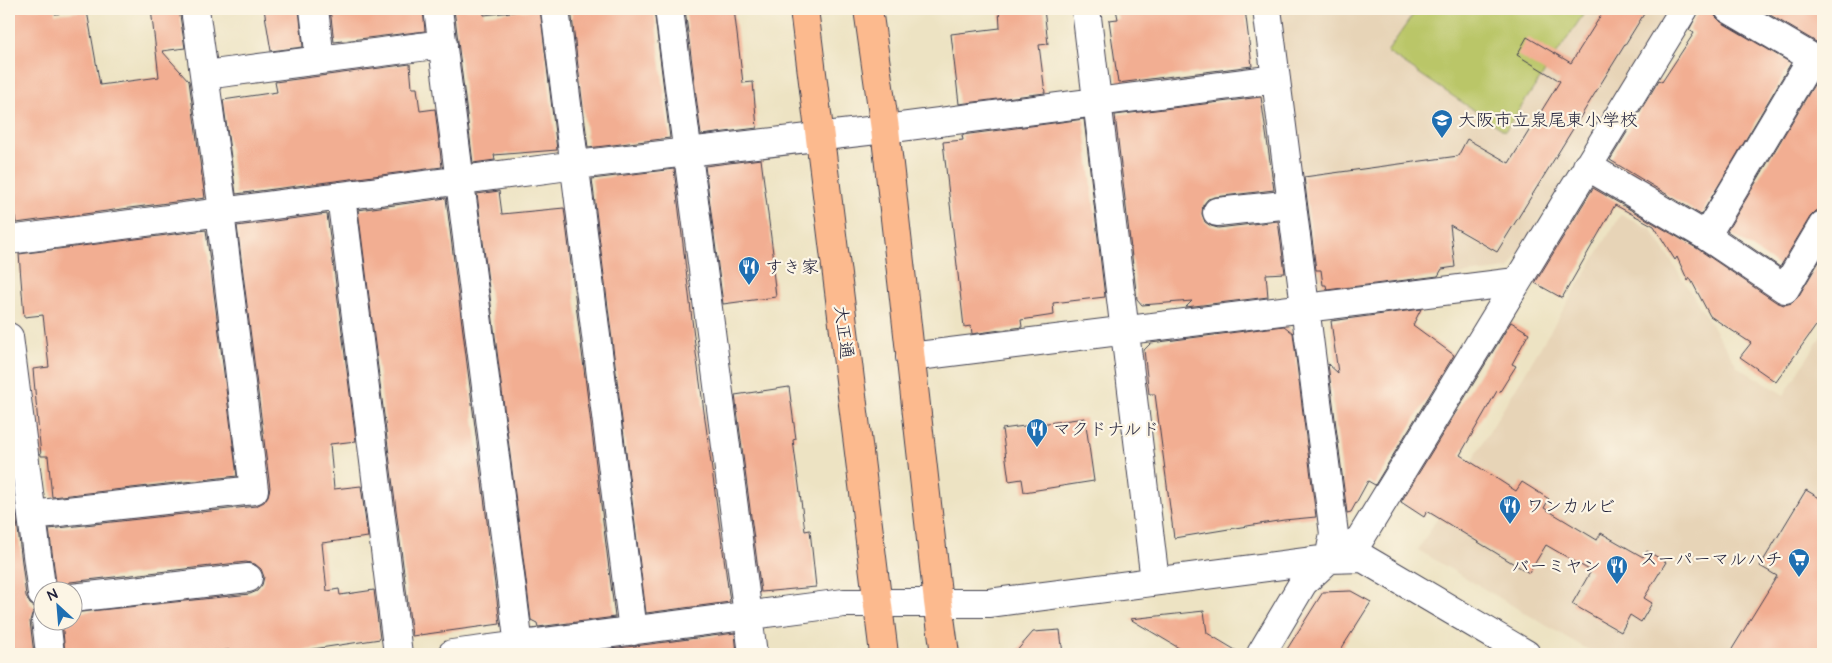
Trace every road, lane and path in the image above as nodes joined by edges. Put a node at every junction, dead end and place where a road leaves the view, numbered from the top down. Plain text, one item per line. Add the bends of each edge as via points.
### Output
1 (196, 9) edge
2 (314, 9) edge
3 (438, 9) edge
4 (555, 9) edge
5 (668, 9) edge
6 (804, 9) edge
7 (868, 9) edge
8 (1086, 9) edge
9 (1267, 9) edge
10 (1684, 9) edge
11 (1729, 9) edge
12 (443, 44) junction
13 (320, 60) junction
14 (1818, 61) edge
15 (205, 75) junction
16 (1276, 79) junction
17 (1097, 103) junction
18 (885, 129) junction
19 (820, 137) junction
20 (686, 153) junction
21 (576, 165) junction
22 (1587, 166) junction
23 (460, 180) junction
24 (341, 196) junction
25 (1292, 204) junction
26 (222, 212) junction
27 (1217, 212) dead end
28 (1823, 225) edge
29 (1706, 236) junction
30 (9, 240) edge
31 (1516, 282) junction
32 (1305, 309) junction
33 (1125, 332) junction
34 (9, 337) edge
35 (910, 357) junction
36 (17, 470) edge
37 (32, 515) junction
38 (1329, 559) junction
39 (248, 578) dead end
40 (40, 580) edge
41 (1155, 581) junction
42 (82, 597) edge
43 (938, 602) junction
44 (877, 603) junction
45 (748, 615) junction
46 (47, 630) edge
47 (633, 631) junction
48 (519, 650) edge
49 (50, 654) edge
50 (398, 654) edge
51 (452, 654) edge
52 (753, 654) edge
53 (884, 654) edge
54 (945, 654) edge
55 (1261, 654) edge
56 (1526, 654) edge

1 - 15 street
2 - 13 street
3 - 12 street
4 - 21 street
5 - 20 street
6 - 19 main road, 大正通
7 - 18 main road
8 - 17 street
9 - 16 street
10 - 22 street
11 - 14 street
12 - 13 street
12 - 23 street
13 - 15 street
14 - 29 street
15 - 26 street
16 - 17 street
16 - 25 street
17 - 18 street
17 - 33 street
18 - 19 street
18 - 35 main road
19 - 20 street
19 - 44 main road, 大正通
20 - 21 street
20 - 45 street
21 - 23 street
21 - 47 street
22 - 29 street
22 - 31 street
23 - 24 street
23 - 48 street
24 - 26 street
24 - 50 street
25 - 27 street
25 - 32 street
26 - 30 street
26 - 37 street via 254,490
28 - 29 street via 1785,289
31 - 32 street
31 - 38 street via 1360,539
32 - 33 street
32 - 38 street via 1334,534
33 - 35 street
33 - 41 street
34 - 36 street
35 - 43 main road
36 - 37 street
37 - 40 street
38 - 41 street
38 - 55 street via 1303,583
38 - 56 street via 1363,558
39 - 42 street
41 - 43 street via 989,603
43 - 44 street
43 - 54 main road
44 - 45 street via 844,603
44 - 53 main road, 大正通
45 - 47 street
45 - 52 street
46 - 49 street
47 - 48 street
48 - 51 street

